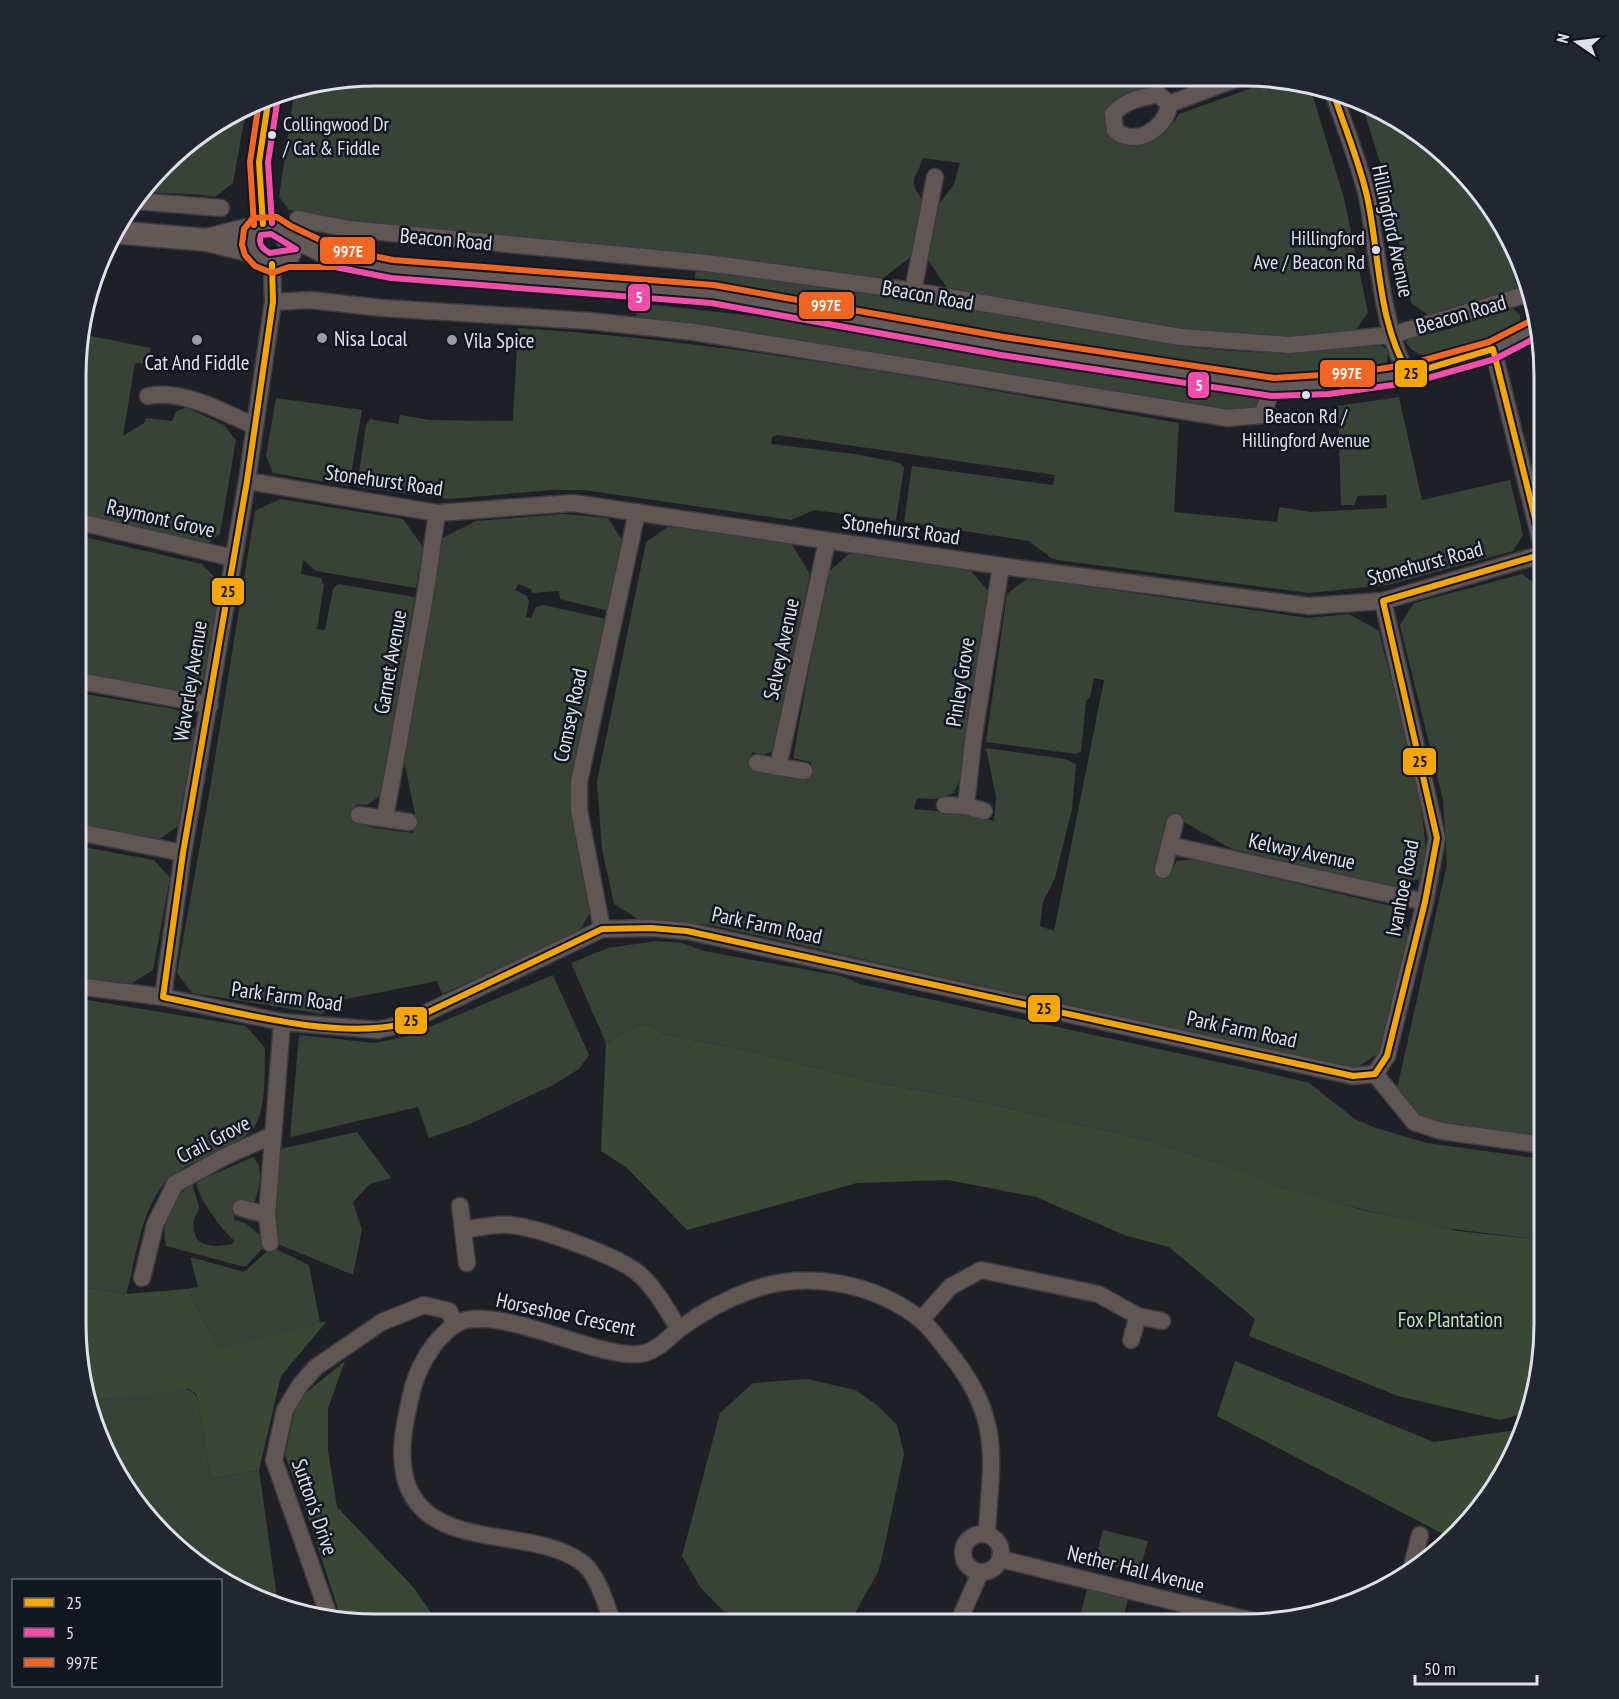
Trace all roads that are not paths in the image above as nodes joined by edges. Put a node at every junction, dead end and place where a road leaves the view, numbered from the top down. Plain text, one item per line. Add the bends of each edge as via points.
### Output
1 (1217, 86) edge
2 (1337, 101) edge
3 (1169, 104) dead end
4 (267, 107) edge
5 (934, 177) dead end
6 (143, 202) edge
7 (221, 208) dead end
8 (260, 225) junction
9 (292, 227) junction
10 (122, 233) edge
11 (207, 240) junction
12 (252, 250) junction
13 (336, 258) junction
14 (280, 261) junction
15 (914, 291) junction
16 (1523, 296) edge
17 (273, 302) junction
18 (1530, 331) edge
19 (1392, 335) junction
20 (1492, 350) junction
21 (1409, 374) junction
22 (1274, 387) junction
23 (148, 396) dead end
24 (255, 426) junction
25 (248, 481) junction
26 (637, 512) junction
27 (436, 513) junction
28 (1534, 516) edge
29 (86, 523) edge
30 (827, 541) junction
31 (1534, 555) edge
32 (233, 558) junction
33 (1001, 566) junction
34 (1383, 601) junction
35 (86, 682) edge
36 (210, 705) junction
37 (757, 763) dead end
38 (778, 767) junction
39 (804, 771) dead end
40 (945, 805) dead end
41 (966, 806) junction
42 (984, 812) dead end
43 (359, 815) dead end
44 (385, 818) junction
45 (409, 822) dead end
46 (1175, 822) dead end
47 (86, 834) edge
48 (1169, 845) junction
49 (183, 852) junction
50 (1163, 870) dead end
51 (1425, 902) junction
52 (602, 929) junction
53 (86, 987) edge
54 (163, 997) junction
55 (282, 1022) junction
56 (1375, 1074) junction
57 (273, 1135) junction
58 (1534, 1143) edge
59 (460, 1206) dead end
60 (242, 1208) dead end
61 (267, 1215) junction
62 (464, 1230) junction
63 (270, 1243) dead end
64 (467, 1263) dead end
65 (142, 1278) dead end
66 (1138, 1316) junction
67 (921, 1320) junction
68 (1162, 1321) dead end
69 (455, 1325) junction
70 (679, 1329) junction
71 (1131, 1340) dead end
72 (987, 1534) junction
73 (1420, 1535) dead end
74 (1414, 1558) edge
75 (1001, 1559) junction
76 (980, 1573) junction
77 (327, 1609) edge
78 (609, 1614) edge
79 (962, 1614) edge
80 (1224, 1614) edge

1 - 3 street
2 - 19 street, Hillingford Avenue via 1366,194
4 - 8 street via 259,162
5 - 15 street
6 - 7 street
8 - 9 main road, Beacon Road
8 - 11 main road
8 - 12 main road via 250,234
9 - 13 main road, Beacon Road
9 - 14 main road via 291,250
9 - 15 street, Beacon Road via 707,263
10 - 11 main road
11 - 12 main road
12 - 14 main road via 258,258
13 - 14 main road, Beacon Road
13 - 22 main road, Beacon Road via 392,269 712,294 1003,346
14 - 17 street, Waverley Avenue
15 - 19 street, Beacon Road via 1180,337 1290,345
16 - 19 street, Beacon Road
17 - 22 street via 310,300 694,332 1228,418 1262,415
17 - 24 street, Waverley Avenue
18 - 20 main road, Beacon Road
19 - 21 street, Hillingford Avenue via 1400,364
20 - 21 main road, Beacon Road
20 - 28 street
21 - 22 main road, Beacon Road
23 - 24 street via 163,393 187,399
24 - 25 street, Waverley Avenue
25 - 27 street, Stonehurst Road
25 - 32 street, Waverley Avenue
26 - 27 street, Stonehurst Road via 573,503
26 - 30 street, Stonehurst Road
26 - 52 street, Comsey Road via 579,782 579,810
27 - 44 street, Garnet Avenue
29 - 32 street, Raymont Grove
30 - 33 street, Stonehurst Road
30 - 38 street, Selvey Avenue
31 - 34 street, Stonehurst Road
32 - 36 street, Waverley Avenue
33 - 34 street, Stonehurst Road via 1309,606
33 - 41 street, Pinley Grove
34 - 51 street, Ivanhoe Road via 1437,838
35 - 36 street
36 - 49 street, Waverley Avenue
37 - 38 street
38 - 39 street
40 - 41 street
41 - 42 street
43 - 44 street
44 - 45 street
46 - 48 street
47 - 49 street
48 - 50 street
48 - 51 street, Kelway Avenue
49 - 54 street, Waverley Avenue
51 - 56 street, Ivanhoe Road via 1387,1056
52 - 55 street, Park Farm Road via 403,1024 378,1030
52 - 56 street, Park Farm Road via 687,931 1353,1076
53 - 54 street, Park Farm Road
54 - 55 street, Park Farm Road
55 - 57 street, Crail Grove
56 - 58 street via 1414,1122 1441,1131
57 - 61 street, Crail Grove
57 - 65 street, Crail Grove via 175,1184 154,1225 156,1254
59 - 62 street
60 - 61 street
61 - 63 street, Crail Grove
62 - 64 street
62 - 70 street via 511,1225 535,1230 618,1262 638,1272
66 - 67 street via 1098,1294 981,1270 950,1287
66 - 68 street
66 - 71 street
67 - 70 street, Horseshoe Crescent via 878,1294 807,1280 754,1289
67 - 72 street, Horseshoe Crescent via 960,1365 988,1428 993,1457
69 - 70 street, Horseshoe Crescent via 487,1318 632,1354 660,1346
69 - 77 street, Sutton's Drive via 449,1311 424,1305 382,1322 316,1367 285,1410 274,1460
69 - 78 street via 429,1352 416,1378 404,1423 402,1455 406,1481 416,1502 429,1516 449,1525 527,1543 580,1561 594,1579
72 - 75 street via 996,1539 1002,1550
72 - 76 street via 974,1535 962,1551 971,1570
73 - 74 street
75 - 76 street via 996,1568
75 - 80 street, Nether Hall Avenue
76 - 79 street

